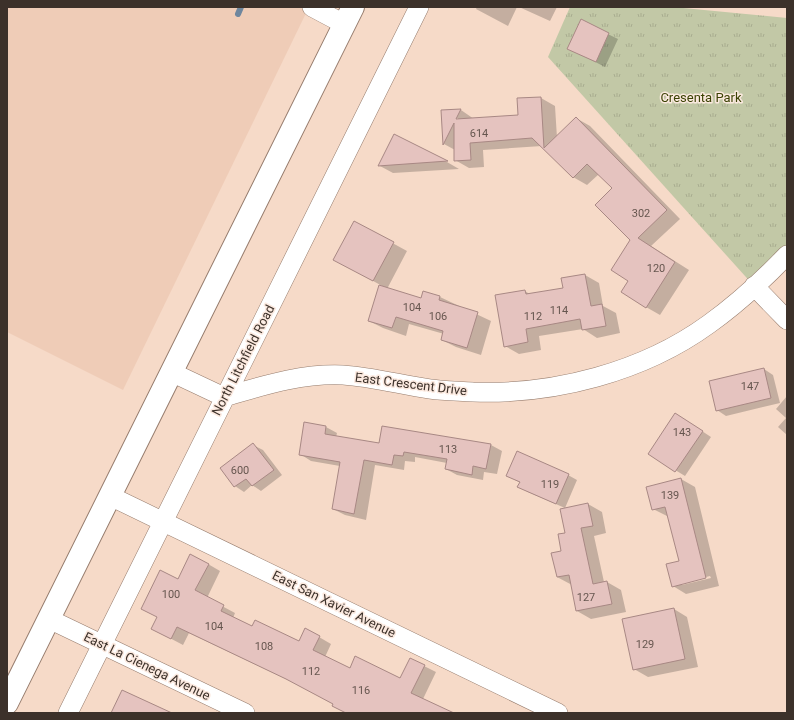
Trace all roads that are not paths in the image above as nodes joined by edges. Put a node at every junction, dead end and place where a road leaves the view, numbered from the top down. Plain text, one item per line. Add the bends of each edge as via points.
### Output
1 (312, 7) edge
2 (419, 7) edge
3 (349, 15) edge
4 (787, 255) edge
5 (754, 286) junction
6 (787, 320) edge
7 (171, 372) junction
8 (224, 397) junction
9 (110, 496) junction
10 (163, 521) junction
11 (49, 619) junction
12 (102, 644) junction
13 (7, 703) edge
14 (68, 713) edge
15 (245, 713) edge
16 (558, 713) edge

1 - 3 street
2 - 8 street, North Litchfield Road
3 - 7 main road
4 - 5 street, East Crescent Drive
5 - 6 street
5 - 8 street, East Crescent Drive via 708,325 674,346 636,364 566,385 523,391 475,392 431,389 343,375 304,377
7 - 8 street
7 - 9 main road
8 - 10 street, North Litchfield Road
9 - 10 street, East San Xavier Avenue
9 - 11 main road
10 - 12 street, North Litchfield Road
10 - 16 street, East San Xavier Avenue
11 - 12 street, East La Cienega Avenue
11 - 13 main road
12 - 14 street, North Litchfield Road
12 - 15 street, East La Cienega Avenue

